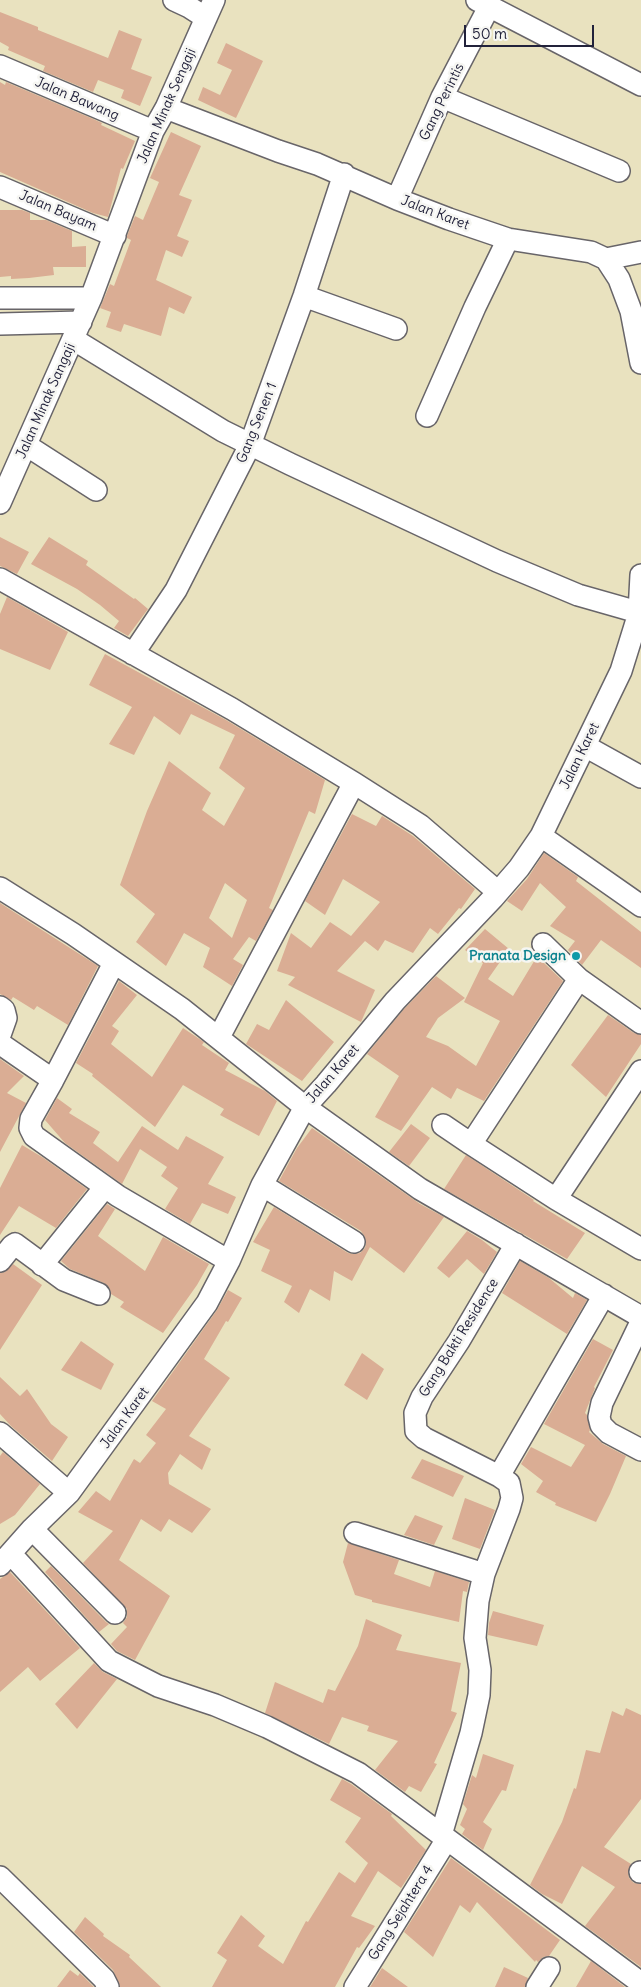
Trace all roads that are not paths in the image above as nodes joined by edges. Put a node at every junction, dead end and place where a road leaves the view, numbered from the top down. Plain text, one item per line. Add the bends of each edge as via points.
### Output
1 (174, 0) edge
2 (483, 3) edge
3 (210, 9) edge
4 (0, 66) edge
5 (641, 85) edge
6 (442, 97) junction
7 (166, 108) junction
8 (153, 130) junction
9 (619, 171) dead end
10 (344, 174) junction
11 (0, 187) edge
12 (397, 199) junction
13 (115, 236) junction
14 (508, 239) junction
15 (641, 252) edge
16 (606, 259) junction
17 (304, 296) junction
18 (0, 298) edge
19 (91, 298) junction
20 (0, 324) edge
21 (396, 329) dead end
22 (77, 331) junction
23 (641, 363) edge
24 (427, 416) dead end
25 (26, 445) junction
26 (250, 445) junction
27 (96, 490) dead end
28 (0, 503) edge
29 (641, 575) edge
30 (0, 579) edge
31 (640, 613) edge
32 (133, 654) junction
33 (585, 746) junction
34 (641, 777) edge
35 (354, 783) junction
36 (541, 836) junction
37 (0, 888) edge
38 (498, 892) junction
39 (641, 906) edge
40 (543, 944) dead end
41 (114, 963) junction
42 (579, 979) junction
43 (0, 1007) edge
44 (641, 1023) edge
45 (0, 1035) edge
46 (219, 1037) junction
47 (0, 1041) edge
48 (641, 1071) edge
49 (53, 1080) junction
50 (305, 1106) junction
51 (443, 1125) dead end
52 (471, 1144) junction
53 (262, 1185) junction
54 (105, 1187) junction
55 (556, 1199) junction
56 (354, 1242) dead end
57 (516, 1244) junction
58 (641, 1249) edge
59 (0, 1261) edge
60 (229, 1261) junction
61 (42, 1265) junction
62 (99, 1294) dead end
63 (604, 1295) junction
64 (641, 1317) edge
65 (641, 1322) edge
66 (0, 1432) edge
67 (641, 1450) edge
68 (499, 1476) junction
69 (69, 1493) junction
70 (32, 1529) junction
71 (354, 1533) dead end
72 (5, 1560) edge
73 (484, 1574) junction
74 (114, 1613) dead end
75 (444, 1837) junction
76 (0, 1877) edge
77 (549, 1968) dead end
78 (641, 1983) edge
79 (108, 1987) edge
80 (355, 1987) edge
81 (537, 1987) edge

1 - 3 street via 189,7
2 - 5 street, Gang Perintis
2 - 6 street, Gang Perintis
3 - 7 street, Jalan Minak Sengaji
4 - 8 street, Jalan Bawang
6 - 9 street
6 - 12 street, Gang Perintis
7 - 8 street, Jalan Minak Sengaji
7 - 10 street, Jalan Karet
8 - 13 street, Jalan Minak Sengaji
10 - 12 street, Jalan Karet
10 - 17 street, Gang Senen 1
11 - 13 street, Jalan Bayam
12 - 14 street, Jalan Karet
13 - 19 street, Jalan Minak Sengaji
14 - 16 street, Jalan Karet via 591,252
14 - 24 street
15 - 16 street
16 - 23 street via 619,279 631,311
17 - 21 street
17 - 26 street, Gang Senen 1
18 - 19 street
19 - 22 street, Jalan Minak Sangaji
20 - 22 street
22 - 25 street, Jalan Minak Sangaji
22 - 26 street via 223,431
25 - 27 street
25 - 28 street, Jalan Minak Sangaji
26 - 31 street via 506,564 578,595
26 - 32 street, Gang Senen 1 via 176,590
29 - 31 street, Jalan Karet
30 - 32 street
31 - 33 street, Jalan Karet via 621,671
32 - 35 street
33 - 34 street
33 - 36 street, Jalan Karet
35 - 38 street via 420,825
35 - 46 street
36 - 38 street, Jalan Karet
36 - 39 street
37 - 41 street
38 - 50 street, Jalan Karet via 395,1001
40 - 42 street
41 - 46 street
41 - 49 street
42 - 44 street
42 - 52 street
43 - 45 street via 6,1018
46 - 50 street
47 - 49 street
48 - 55 street
49 - 54 street via 31,1119 30,1128 34,1136
50 - 53 street, Jalan Karet
50 - 57 street via 420,1189
51 - 52 street
52 - 55 street
53 - 56 street
53 - 60 street, Jalan Karet
54 - 60 street
54 - 61 street
55 - 58 street
57 - 63 street
57 - 68 street, Gang Bakti Residence via 422,1397 416,1413 416,1431 424,1438
59 - 61 street via 16,1244
60 - 69 street, Jalan Karet via 207,1303
61 - 62 street via 64,1280
63 - 64 street
63 - 68 street
65 - 67 street via 602,1403 599,1416 601,1425 609,1433
66 - 69 street
68 - 73 street, Gang Sejahtera 4 via 509,1483 512,1498
69 - 70 street, Jalan Karet
70 - 72 street, Jalan Karet
70 - 74 street
71 - 73 street
72 - 75 street via 109,1661 158,1686 267,1727 358,1773
73 - 75 street, Gang Sejahtera 4 via 475,1620 478,1661 476,1712
75 - 78 street
75 - 80 street, Gang Sejahtera 4
76 - 79 street via 104,1979
77 - 81 street

